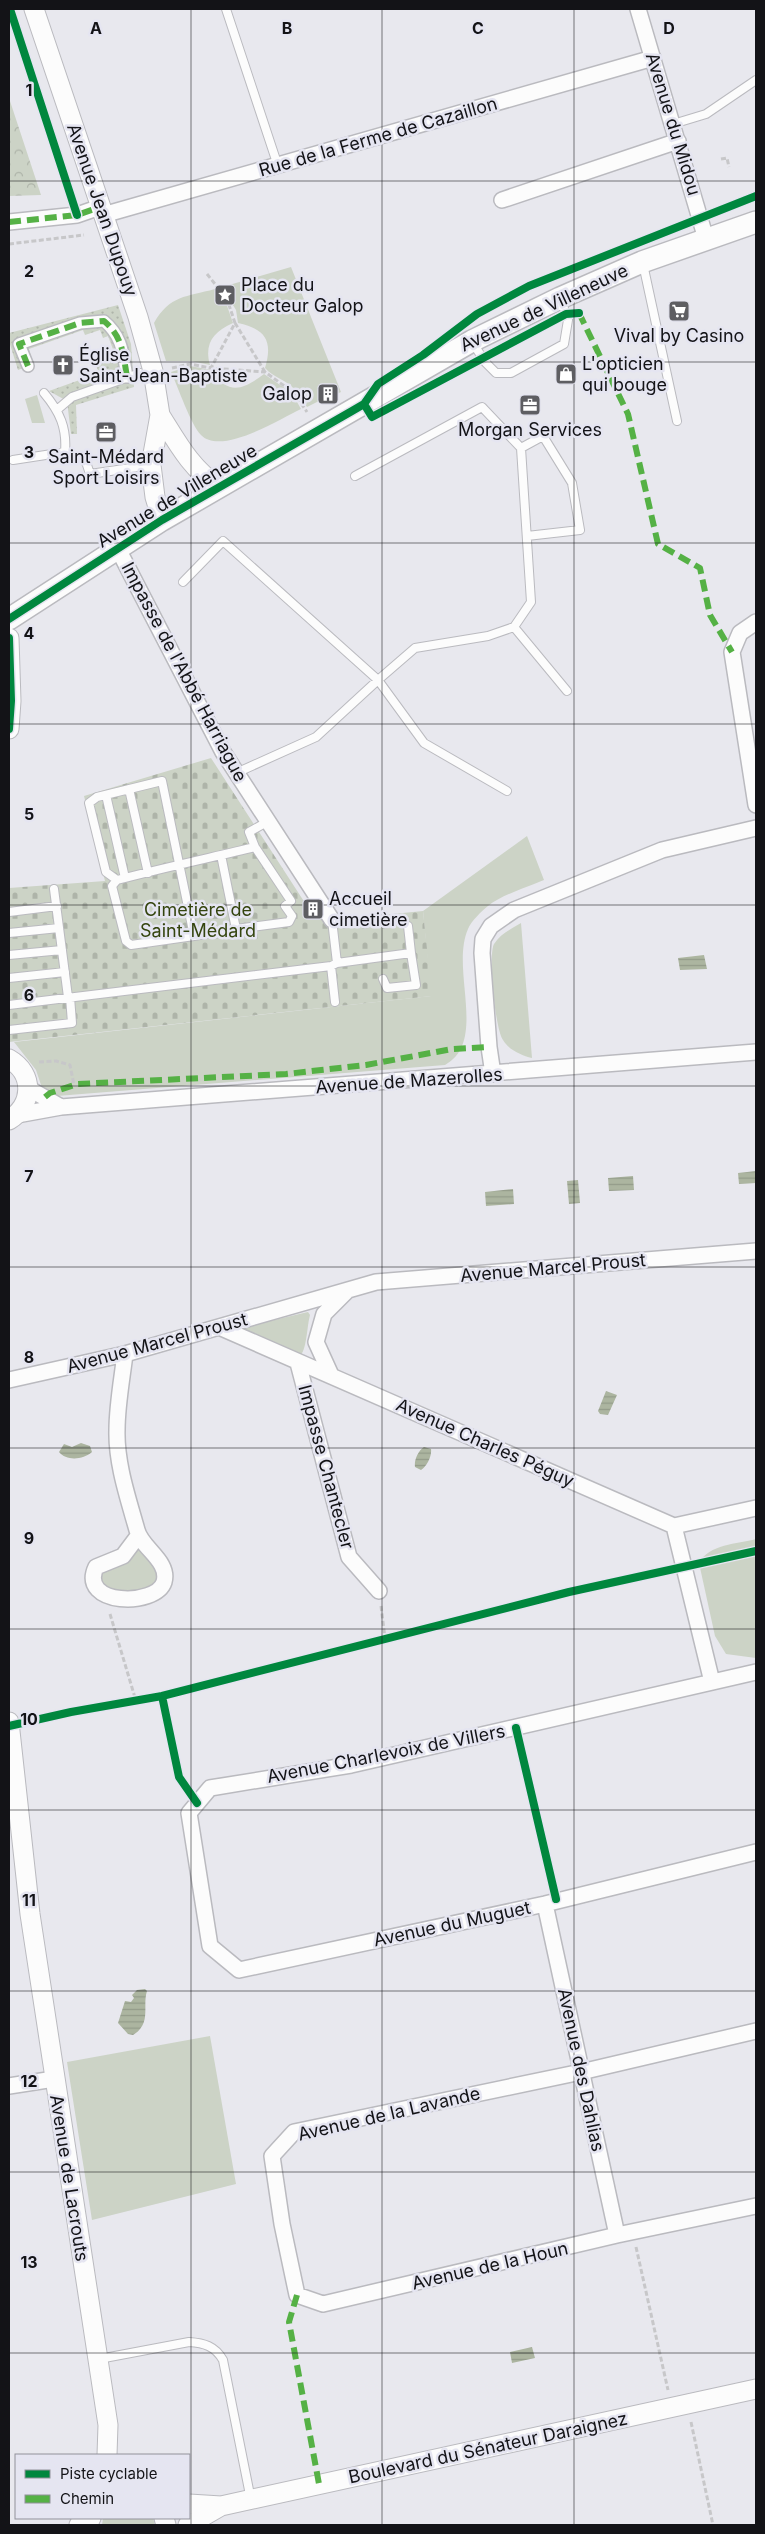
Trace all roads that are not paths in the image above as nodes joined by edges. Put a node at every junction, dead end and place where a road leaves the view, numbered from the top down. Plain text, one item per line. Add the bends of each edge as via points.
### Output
1 (34, 9) edge
2 (226, 9) edge
3 (638, 9) edge
4 (653, 58) junction
5 (756, 80) edge
6 (673, 124) junction
7 (678, 140) junction
8 (278, 166) junction
9 (502, 200) dead end
10 (101, 211) junction
11 (9, 222) edge
12 (756, 222) edge
13 (706, 239) junction
14 (642, 262) junction
15 (560, 298) junction
16 (472, 341) junction
17 (28, 366) dead end
18 (140, 373) dead end
19 (128, 378) junction
20 (44, 393) dead end
21 (58, 410) junction
22 (160, 415) junction
23 (677, 421) dead end
24 (521, 448) junction
25 (65, 452) junction
26 (13, 460) dead end
27 (151, 465) junction
28 (356, 476) dead end
29 (219, 487) junction
30 (162, 520) junction
31 (527, 536) junction
32 (118, 549) junction
33 (183, 582) dead end
34 (9, 619) edge
35 (756, 622) edge
36 (514, 627) junction
37 (9, 638) edge
38 (378, 680) junction
39 (567, 691) dead end
40 (9, 729) edge
41 (236, 773) junction
42 (129, 789) junction
43 (507, 791) dead end
44 (106, 795) junction
45 (756, 805) edge
46 (267, 822) junction
47 (756, 828) edge
48 (255, 847) junction
49 (221, 855) junction
50 (180, 865) junction
51 (148, 873) junction
52 (121, 879) junction
53 (54, 889) dead end
54 (57, 906) junction
55 (9, 912) edge
56 (332, 920) joint
57 (408, 926) dead end
58 (59, 928) junction
59 (236, 929) junction
60 (9, 934) edge
61 (194, 936) junction
62 (62, 950) junction
63 (411, 953) junction
64 (9, 955) edge
65 (334, 964) junction
66 (65, 972) junction
67 (9, 978) edge
68 (384, 979) dead end
69 (69, 997) junction
70 (335, 1002) dead end
71 (9, 1005) edge
72 (9, 1030) edge
73 (756, 1052) edge
74 (9, 1059) edge
75 (493, 1074) junction
76 (28, 1088) junction
77 (61, 1107) junction
78 (13, 1117) edge
79 (756, 1251) edge
80 (350, 1289) junction
81 (219, 1327) junction
82 (125, 1354) junction
83 (298, 1363) junction
84 (331, 1375) junction
85 (13, 1376) edge
86 (756, 1508) edge
87 (674, 1526) junction
88 (138, 1536) junction
89 (379, 1591) road end
90 (756, 1672) edge
91 (712, 1682) junction
92 (9, 1722) edge
93 (756, 1852) edge
94 (202, 1890) joint
95 (545, 1904) junction
96 (756, 2031) edge
97 (581, 2072) junction
98 (54, 2079) junction
99 (9, 2086) edge
100 (756, 2206) edge
101 (282, 2224) joint
102 (617, 2236) junction
103 (98, 2359) junction
104 (756, 2389) edge
105 (108, 2425) junction
106 (107, 2454) edge
107 (121, 2454) edge
108 (251, 2500) junction
109 (190, 2504) edge
110 (221, 2506) junction
111 (188, 2525) edge

1 - 10 street, Avenue Jean Dupouy
2 - 8 lane
3 - 4 street, Avenue du Midou
4 - 6 street, Avenue du Midou
4 - 8 street, Rue de la Ferme de Cazaillon
5 - 6 lane via 706,114
6 - 7 street, Avenue du Midou
7 - 9 street
7 - 13 street, Avenue du Midou
8 - 10 street, Rue de la Ferme de Cazaillon
10 - 11 street, Rue de la Ferme de Cazaillon
10 - 22 street, Avenue Jean Dupouy via 138,317 153,370
12 - 13 main road, Avenue de Villeneuve
13 - 14 main road, Avenue de Villeneuve
14 - 15 main road, Avenue de Villeneuve
14 - 23 lane
15 - 16 main road, Avenue de Villeneuve
15 - 16 lane via 568,320 564,344 510,373 496,373
16 - 29 main road, Avenue de Villeneuve
17 - 19 street via 19,344 80,323 104,321 116,331
18 - 19 lane
19 - 21 lane via 72,397
20 - 21 lane
21 - 25 lane via 66,436
22 - 27 street, Avenue Jean Dupouy
22 - 29 street, Avenue Jean Dupouy via 194,467
24 - 28 lane via 482,407
24 - 31 lane
24 - 31 lane via 543,436 572,483 580,530
25 - 26 lane
25 - 27 lane via 86,462 90,474
27 - 30 street, Avenue Jean Dupouy
29 - 30 main road, Avenue de Villeneuve
30 - 32 main road, Avenue de Villeneuve
31 - 36 lane via 531,602
32 - 34 main road, Avenue de Villeneuve
32 - 41 street, Impasse de l'Abbé Harriague
33 - 38 lane via 223,541
35 - 45 street via 740,633 732,652
36 - 38 lane via 488,636 415,648
36 - 39 lane
37 - 40 street
38 - 41 lane via 316,737
38 - 43 lane via 424,743
41 - 46 street, Impasse de l'Abbé Harriague
42 - 44 lane
42 - 50 lane via 162,781
42 - 51 lane
44 - 52 lane
44 - 52 lane via 89,803 106,872
46 - 48 lane via 249,832
46 - 56 street, Impasse de l'Abbé Harriague
47 - 75 street via 662,850 514,910 496,921 483,939 482,953
48 - 49 lane
48 - 59 lane via 291,901 285,906 292,916 289,922
49 - 50 lane
49 - 59 lane
50 - 51 lane
50 - 61 lane
51 - 52 lane
52 - 61 lane via 112,886 126,941 132,945
53 - 54 lane
54 - 55 lane
54 - 58 lane
56 - 65 lane
57 - 63 lane
58 - 60 lane
58 - 62 lane
59 - 61 lane
62 - 64 lane
62 - 66 lane
63 - 65 lane
63 - 68 lane via 416,985 387,988
65 - 69 lane
65 - 70 lane
66 - 67 lane
66 - 69 lane
69 - 71 lane
69 - 72 lane via 72,1023
73 - 75 street, Avenue de Mazerolles
74 - 76 street via 22,1070
75 - 77 street, Avenue de Mazerolles
76 - 77 street
76 - 78 street via 26,1103
77 - 78 street, Avenue de Mazerolles
79 - 80 street, Avenue Marcel Proust via 376,1282
80 - 81 street, Avenue Marcel Proust
80 - 84 street, Avenue Marcel Proust via 324,1314 316,1342
81 - 82 street, Avenue Marcel Proust
81 - 83 street, Avenue Charles Péguy
82 - 85 street, Avenue Marcel Proust
82 - 88 street via 117,1430 123,1479
83 - 84 street, Avenue Charles Péguy
83 - 89 street, Impasse Chantecler via 349,1556
84 - 87 street, Avenue Charles Péguy
86 - 87 street
87 - 91 street
88 - 88 street via 163,1568 162,1586 133,1600 104,1594 95,1584 93,1573 96,1567 122,1556
90 - 91 street, Avenue Charlevoix de Villers
91 - 94 street, Avenue Charlevoix de Villers via 351,1765 210,1788 189,1813
92 - 98 street, Avenue de Lacrouts via 24,1874
93 - 95 street, Avenue du Muguet
94 - 95 street, Avenue du Muguet via 210,1946 239,1970
95 - 97 street, Avenue des Dahlias
96 - 97 street
97 - 101 street, Avenue de la Lavande via 294,2132 272,2156
97 - 102 street, Avenue des Dahlias
98 - 99 street
98 - 103 street, Avenue de Lacrouts
100 - 102 street, Avenue de la Houn
101 - 102 street, Avenue de la Houn via 297,2296 324,2304
103 - 105 street, Avenue de Lacrouts
103 - 108 lane via 189,2342 218,2351 223,2360
104 - 108 street, Boulevard du Sénateur Daraignez
105 - 106 street, Avenue de Lacrouts
105 - 107 street, Avenue de Lacrouts
108 - 110 street, Boulevard du Sénateur Daraignez
109 - 110 street, Boulevard du Sénateur Daraignez
110 - 111 street, Boulevard du Sénateur Daraignez

